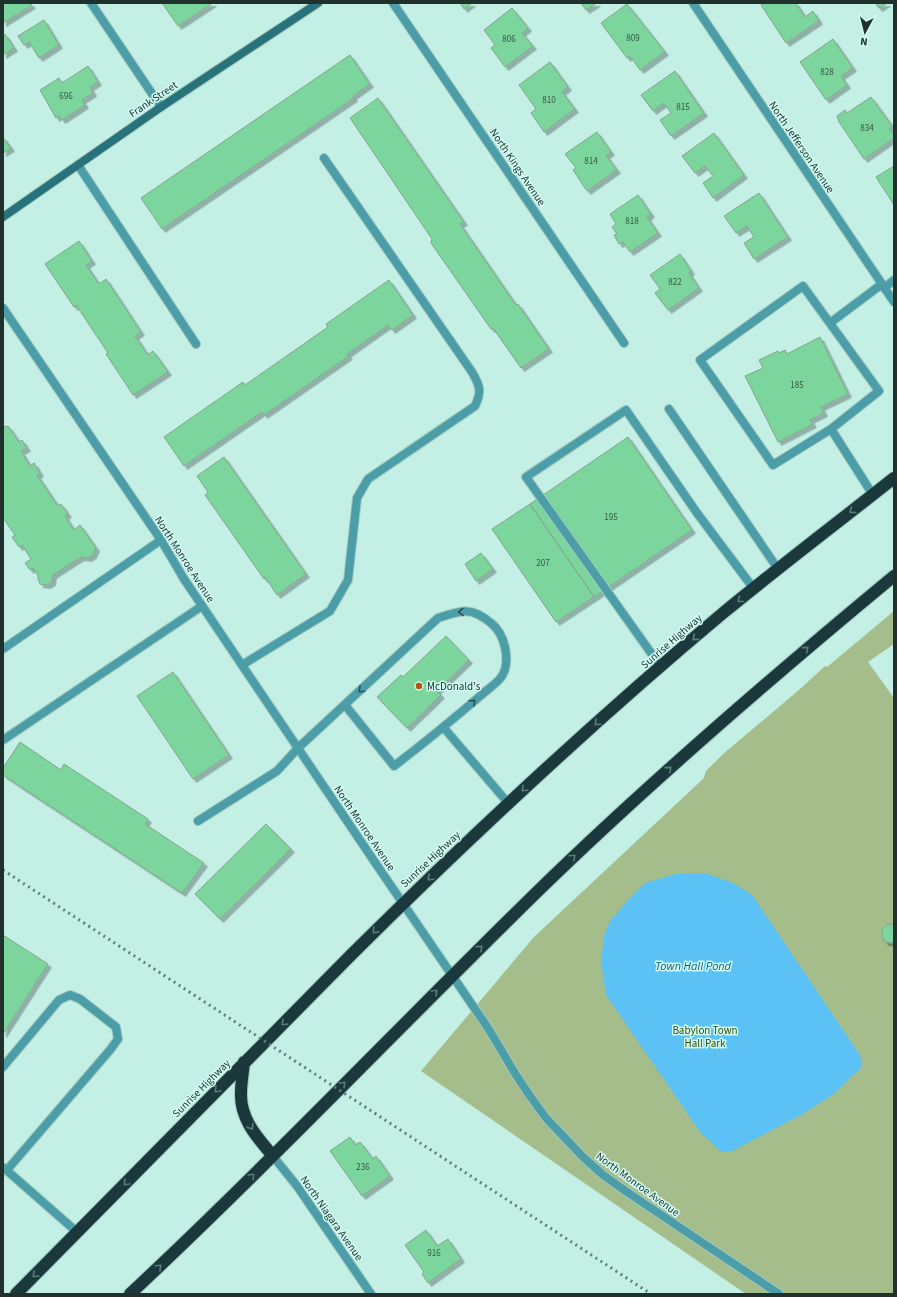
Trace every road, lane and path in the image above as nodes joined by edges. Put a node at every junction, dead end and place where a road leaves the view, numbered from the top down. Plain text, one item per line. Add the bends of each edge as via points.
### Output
1 (91, 3) edge
2 (318, 3) edge
3 (393, 3) edge
4 (692, 3) edge
5 (161, 107) junction
6 (324, 158) dead end
7 (78, 165) junction
8 (3, 217) edge
9 (894, 280) edge
10 (883, 286) junction
11 (894, 302) edge
12 (3, 308) edge
13 (830, 323) junction
14 (624, 343) dead end
15 (196, 344) dead end
16 (669, 409) dead end
17 (831, 429) junction
18 (894, 478) edge
19 (873, 495) junction
20 (160, 540) junction
21 (778, 569) junction
22 (894, 576) edge
23 (754, 589) junction
24 (202, 606) junction
25 (3, 648) edge
26 (242, 665) junction
27 (661, 667) junction
28 (345, 705) junction
29 (444, 728) junction
30 (3, 740) edge
31 (298, 748) junction
32 (508, 803) junction
33 (198, 821) dead end
34 (403, 903) junction
35 (452, 975) junction
36 (244, 1062) junction
37 (3, 1067) edge
38 (272, 1155) junction
39 (5, 1169) edge
40 (77, 1232) junction
41 (16, 1294) edge
42 (130, 1294) edge
43 (371, 1294) edge
44 (779, 1294) edge

1 - 5 street
2 - 5 street, Frank Street
3 - 14 street, North Kings Avenue
4 - 10 street, North Jefferson Avenue
5 - 7 street, Frank Street
6 - 26 street via 472,372 479,384 480,395 475,406 368,479 357,498 348,580 330,611
7 - 8 street, Frank Street
7 - 15 street
9 - 10 street
10 - 11 street, North Jefferson Avenue
10 - 13 street
12 - 20 street, North Monroe Avenue
13 - 17 street via 879,391
13 - 17 street via 804,286 700,360 773,465
16 - 21 street
17 - 19 street
18 - 19 highway, Sunrise Highway
19 -> 21 highway, Sunrise Highway
20 - 24 street, North Monroe Avenue
20 - 25 street
21 - 23 highway, Sunrise Highway
35 -> 22 highway via 655,781
23 -> 27 highway, Sunrise Highway
23 - 27 street via 697,513 626,410 526,477
24 - 26 street, North Monroe Avenue
24 - 30 street
26 - 31 street, North Monroe Avenue
27 -> 32 highway, Sunrise Highway
28 - 29 street via 394,766
29 -> 28 street via 502,676 506,661 504,641 494,625 480,614 461,610 438,618
28 - 31 street
29 - 32 street
31 - 33 street via 277,772
31 - 34 street, North Monroe Avenue
32 -> 34 highway, Sunrise Highway
34 - 35 street, North Monroe Avenue
34 -> 36 highway, Sunrise Highway
38 -> 35 highway
35 - 44 street, North Monroe Avenue via 530,1096 546,1118 583,1157 627,1192
36 -> 38 highway via 241,1093 243,1111 253,1131
36 -> 40 highway, Sunrise Highway
37 - 39 street via 59,1000 70,995 80,999 116,1027 118,1039 110,1050
42 -> 38 highway via 206,1223
38 - 43 street, North Niagara Avenue via 297,1186
39 - 40 street
40 -> 41 highway, Sunrise Highway

